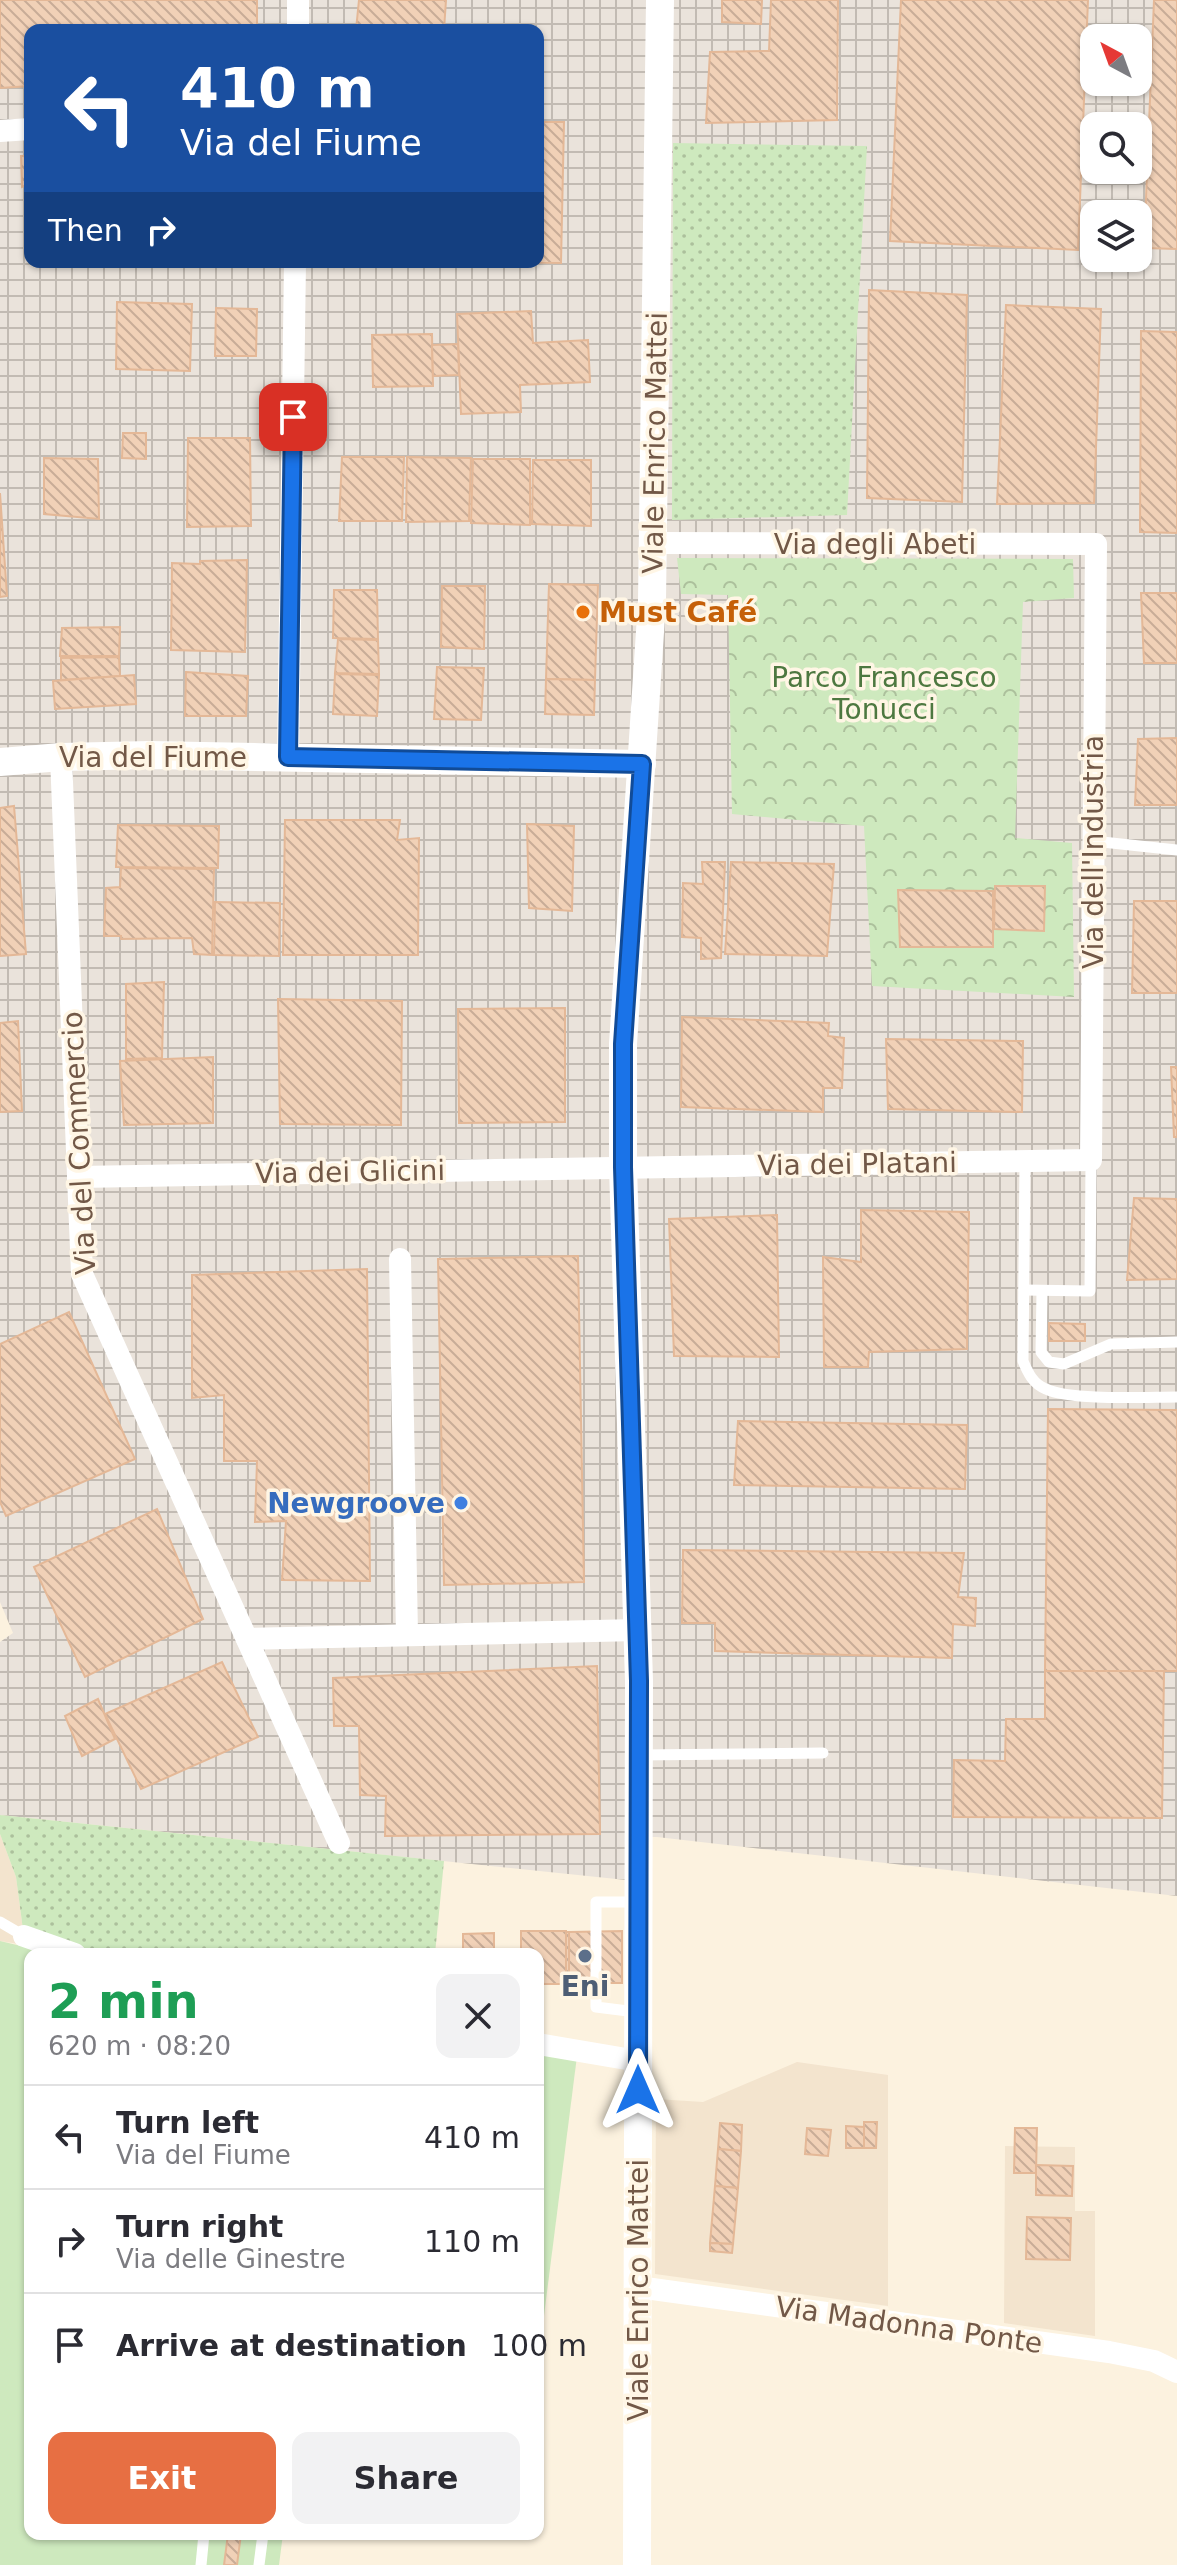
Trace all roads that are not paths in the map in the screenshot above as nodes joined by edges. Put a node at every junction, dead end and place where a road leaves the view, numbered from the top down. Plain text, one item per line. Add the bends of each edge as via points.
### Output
1 (298, 0) edge
2 (660, 0) edge
3 (298, 24) edge
4 (24, 129) edge
5 (0, 131) edge
6 (295, 268) edge
7 (654, 543) junction
8 (1096, 544) joint
9 (61, 757) junction
10 (288, 757) junction
11 (0, 762) edge
12 (642, 764) junction
13 (1093, 841) junction
14 (1177, 850) edge
15 (1091, 1160) junction
16 (1025, 1161) junction
17 (623, 1167) junction
18 (78, 1177) junction
19 (400, 1259) dead end
20 (1024, 1290) junction
21 (1042, 1291) junction
22 (1177, 1342) edge
23 (1177, 1397) edge
24 (638, 1630) junction
25 (407, 1635) junction
26 (247, 1639) junction
27 (823, 1753) dead end
28 (638, 1755) junction
29 (339, 1843) dead end
30 (638, 1902) junction
31 (0, 1922) edge
32 (24, 1936) joint
33 (58, 1948) edge
34 (638, 2013) junction
35 (544, 2045) edge
36 (638, 2061) junction
37 (638, 2287) junction
38 (1177, 2372) edge
39 (203, 2540) edge
40 (262, 2540) edge
41 (201, 2565) edge
42 (259, 2565) edge
43 (637, 2565) edge

1 - 3 street
2 - 7 street, Viale Enrico Mattei
4 - 5 street
6 - 10 street
7 - 8 street, Via degli Abeti
7 - 12 street, Viale Enrico Mattei
8 - 13 street, Via dell'Industria
9 - 10 street, Via del Fiume
9 - 11 street, Via del Fiume
9 - 18 street, Via del Commercio
10 - 12 street, Via del Fiume
12 - 17 street, Viale Enrico Mattei via 623,1044
13 - 14 lane
13 - 15 street, Via dell'Industria
15 - 16 street, Via dei Platani
15 - 21 lane via 1090,1291
16 - 17 street, Via dei Platani
16 - 20 lane
17 - 18 street, Via dei Glicini
17 - 24 street, Viale Enrico Mattei
18 - 26 street, Via del Commercio via 82,1274
19 - 25 street
20 - 21 lane
20 - 23 lane via 1023,1361 1031,1379 1044,1389 1066,1395
21 - 22 lane via 1041,1352 1049,1362 1064,1364 1111,1344
24 - 25 street
24 - 28 street, Viale Enrico Mattei
25 - 26 street
26 - 29 street, Via del Commercio
27 - 28 lane
28 - 30 street, Viale Enrico Mattei
30 - 34 street, Viale Enrico Mattei
30 - 34 lane via 596,1902 596,2007
31 - 32 lane
32 - 33 street
34 - 36 street, Viale Enrico Mattei
35 - 36 street
36 - 37 street, Viale Enrico Mattei
37 - 38 street, Via Madonna Ponte via 1109,2352 1154,2361
37 - 43 street, Viale Enrico Mattei
39 - 41 lane
40 - 42 lane

